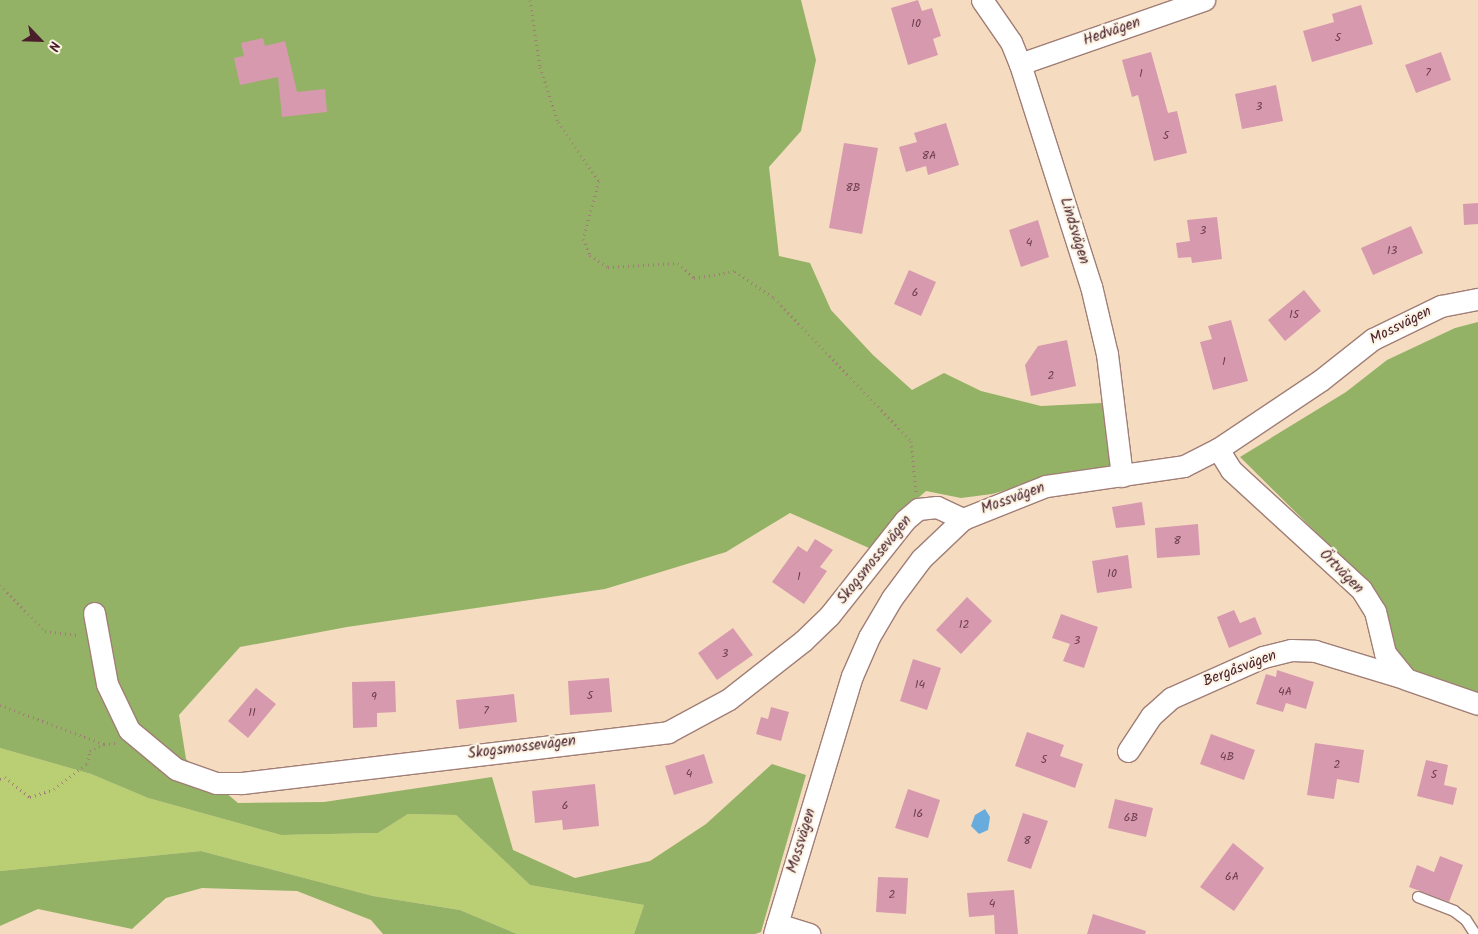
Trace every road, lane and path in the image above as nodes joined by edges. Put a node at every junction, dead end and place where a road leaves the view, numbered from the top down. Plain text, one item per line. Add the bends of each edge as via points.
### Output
1 (530, 0) edge
2 (982, 0) edge
3 (1204, 0) edge
4 (1020, 64) junction
5 (1478, 299) edge
6 (1218, 449) junction
7 (1122, 476) junction
8 (918, 509) junction
9 (963, 519) junction
10 (0, 585) edge
11 (94, 613) dead end
12 (96, 638) junction
13 (1406, 679) junction
14 (1478, 704) edge
15 (0, 705) edge
16 (140, 740) junction
17 (104, 744) junction
18 (1128, 751) dead end
19 (0, 779) edge
20 (1418, 897) dead end
21 (776, 929) edge
22 (809, 934) edge
23 (1475, 934) edge

1 - 8 path via 540,67 558,122 600,182 582,239 590,255 608,267 678,263 694,278 735,271 774,298 911,441
2 - 4 street, Lindsvägen via 1010,42
3 - 4 street, Hedvägen
4 - 7 street, Lindsvägen via 1091,286 1107,354
5 - 6 street, Mossvägen via 1440,306 1373,339 1321,380
6 - 7 street, Mossvägen via 1184,466
6 - 13 street, Örtvägen via 1231,470 1361,589 1375,611 1385,653
7 - 9 street, Mossvägen via 1046,486
8 - 9 street, Skogsmossevägen via 937,507
8 - 16 street, Skogsmossevägen via 905,520 829,616 803,641 729,699 668,732 242,783 216,783 194,777 176,769
9 - 21 street, Mossvägen via 921,559 869,637 852,676
10 - 12 path via 46,631
11 - 12 street, Skogsmossevägen
12 - 16 street, Skogsmossevägen via 107,684 129,730
13 - 14 street
13 - 18 street, Bergåsvägen via 1315,651 1292,650 1263,657 1172,698 1151,716
15 - 17 path
16 - 17 path
17 - 19 path via 90,751 87,764 54,789 30,797 5,777
20 - 23 lane via 1454,911 1466,920
21 - 22 street

